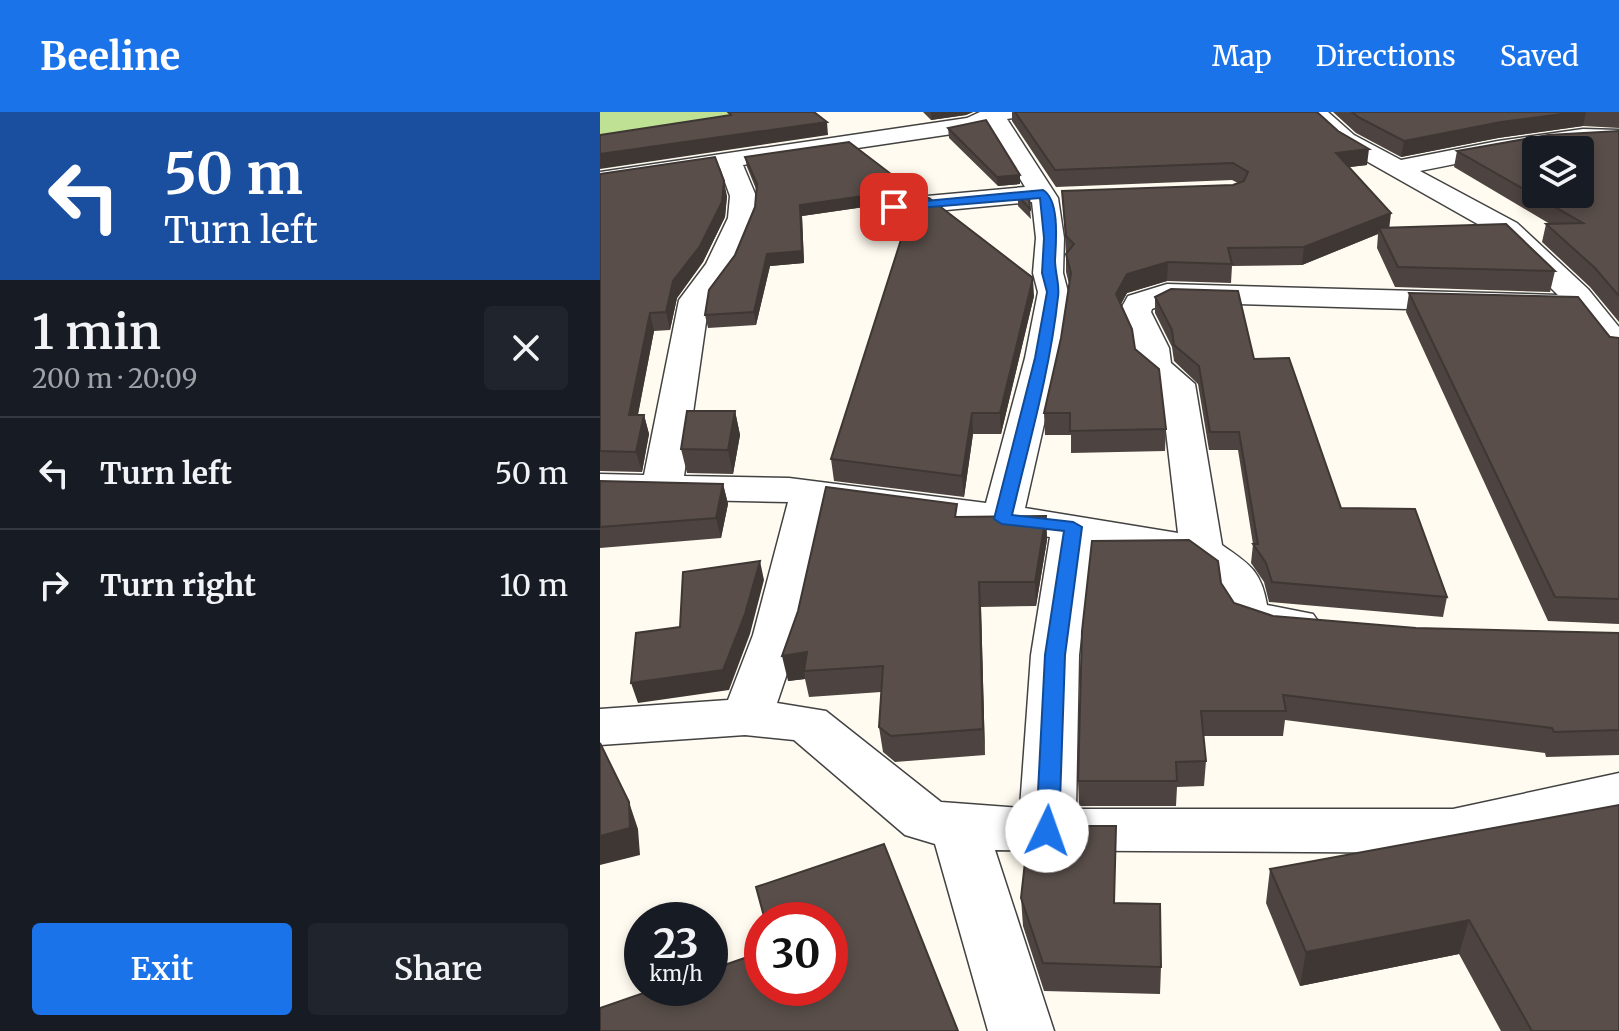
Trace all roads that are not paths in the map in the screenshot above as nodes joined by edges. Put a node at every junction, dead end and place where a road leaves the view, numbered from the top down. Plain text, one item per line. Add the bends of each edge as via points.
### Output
1 (1315, 112) edge
2 (999, 113) edge
3 (1619, 137) edge
4 (730, 162) junction
5 (1394, 169) junction
6 (600, 179) edge
7 (1055, 196) junction
8 (894, 207) dead end
9 (1619, 304) edge
10 (1586, 306) junction
11 (1619, 348) edge
12 (600, 486) edge
13 (662, 487) junction
14 (811, 493) junction
15 (1002, 519) junction
16 (1073, 527) junction
17 (1201, 550) junction
18 (1333, 627) edge
19 (745, 717) junction
20 (600, 727) edge
21 (1619, 793) edge
22 (959, 827) junction
23 (1047, 831) junction
24 (1021, 1031) edge

1 - 5 street via 1346,140
2 - 4 street via 972,124
2 - 7 street
3 - 5 street via 1583,136 1498,148
4 - 6 street
4 - 13 street via 743,196 741,218 720,266 694,300
5 - 10 street via 1507,229
7 - 8 street
7 - 15 street via 1048,273 1053,292
9 - 10 street
10 - 11 street
10 - 17 street via 1167,293 1139,303 1135,312 1152,348 1154,367 1178,384
12 - 13 street
13 - 14 street
14 - 15 street
14 - 19 street via 779,633
15 - 16 street
16 - 17 street
16 - 23 street via 1055,655
17 - 18 street via 1236,575 1251,615 1271,622
19 - 20 street
19 - 22 street via 808,724 925,820
21 - 23 street via 1453,831
22 - 23 street
22 - 24 street

